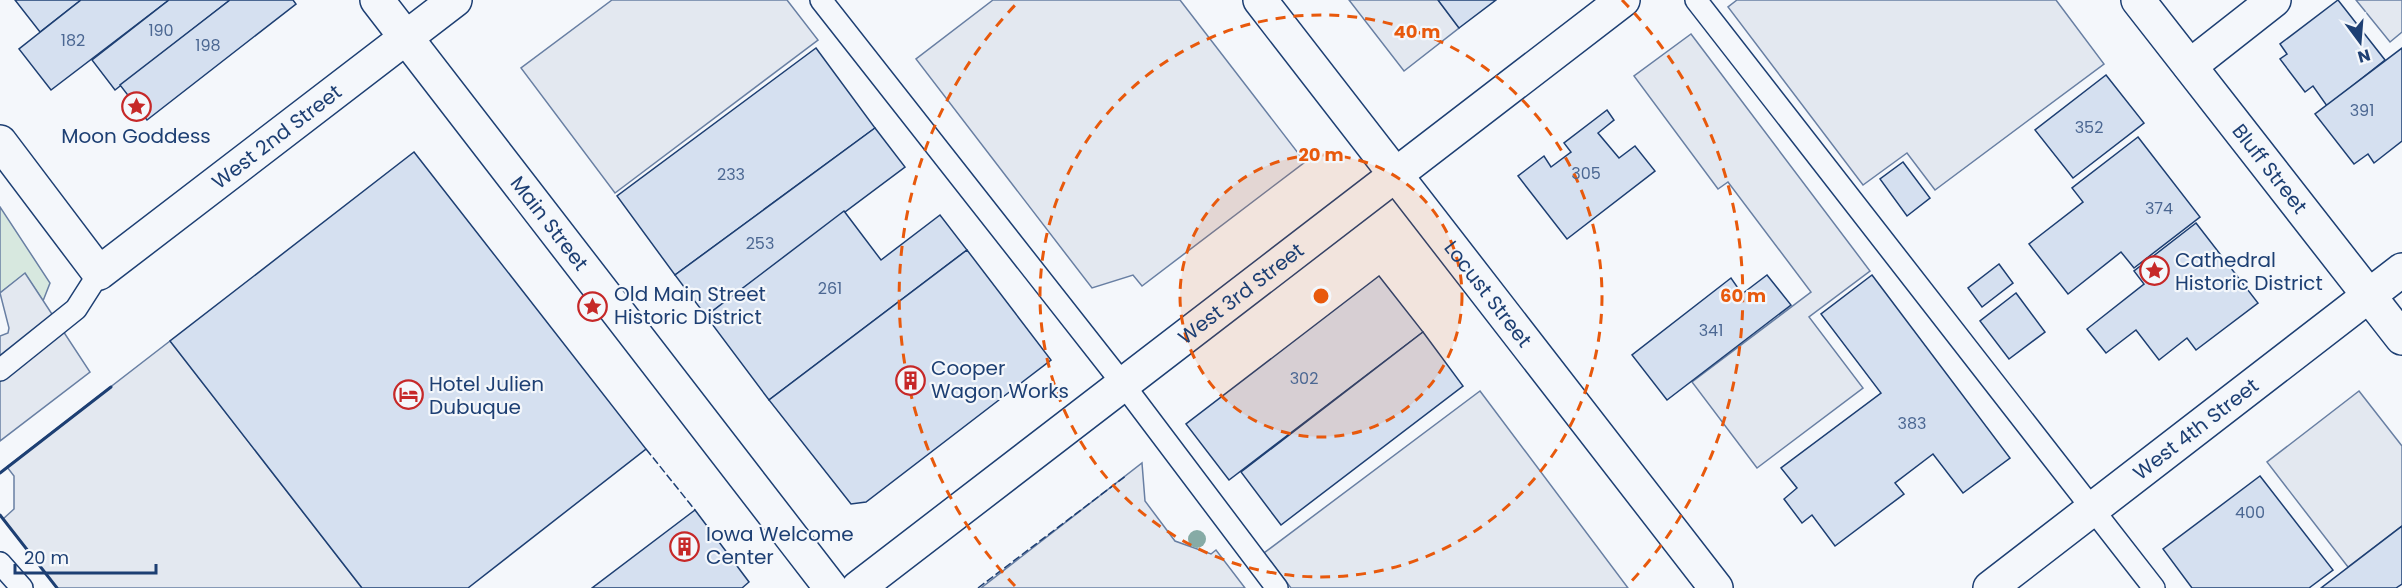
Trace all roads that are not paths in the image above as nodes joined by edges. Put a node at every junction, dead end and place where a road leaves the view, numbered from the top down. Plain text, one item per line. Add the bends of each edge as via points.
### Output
1 (377, 0) edge
2 (455, 0) edge
3 (821, 0) edge
4 (1260, 0) edge
5 (1623, 0) edge
6 (1696, 0) edge
7 (2138, 0) edge
8 (2274, 0) edge
9 (406, 37) junction
10 (2190, 66) junction
11 (0, 142) edge
12 (1395, 175) junction
13 (2402, 270) edge
14 (99, 273) junction
15 (2369, 296) junction
16 (2402, 338) edge
17 (0, 370) edge
18 (1122, 384) junction
19 (2092, 509) junction
20 (0, 563) edge
21 (21, 588) edge
22 (831, 588) edge
23 (858, 588) edge
24 (1278, 588) edge
25 (1716, 588) edge
26 (1990, 588) edge
27 (2154, 588) edge

1 - 9 street, Main Street
2 - 9 street, West 2nd Street
3 - 18 lane
4 - 12 street, Locust Street
5 - 12 street, West 3rd Street
6 - 19 lane
7 - 10 street, Bluff Street
8 - 10 street
9 - 14 street, West 2nd Street
9 - 22 street, Main Street
10 - 15 street, Bluff Street
11 - 14 street
12 - 18 street, West 3rd Street
12 - 25 street, Locust Street
13 - 15 street, West 4th Street
14 - 17 lane via 76,309
15 - 16 street, Bluff Street
15 - 19 street, West 4th Street
18 - 23 street, West 3rd Street
18 - 24 lane
19 - 26 street, West 4th Street
19 - 27 lane
20 - 21 lane

